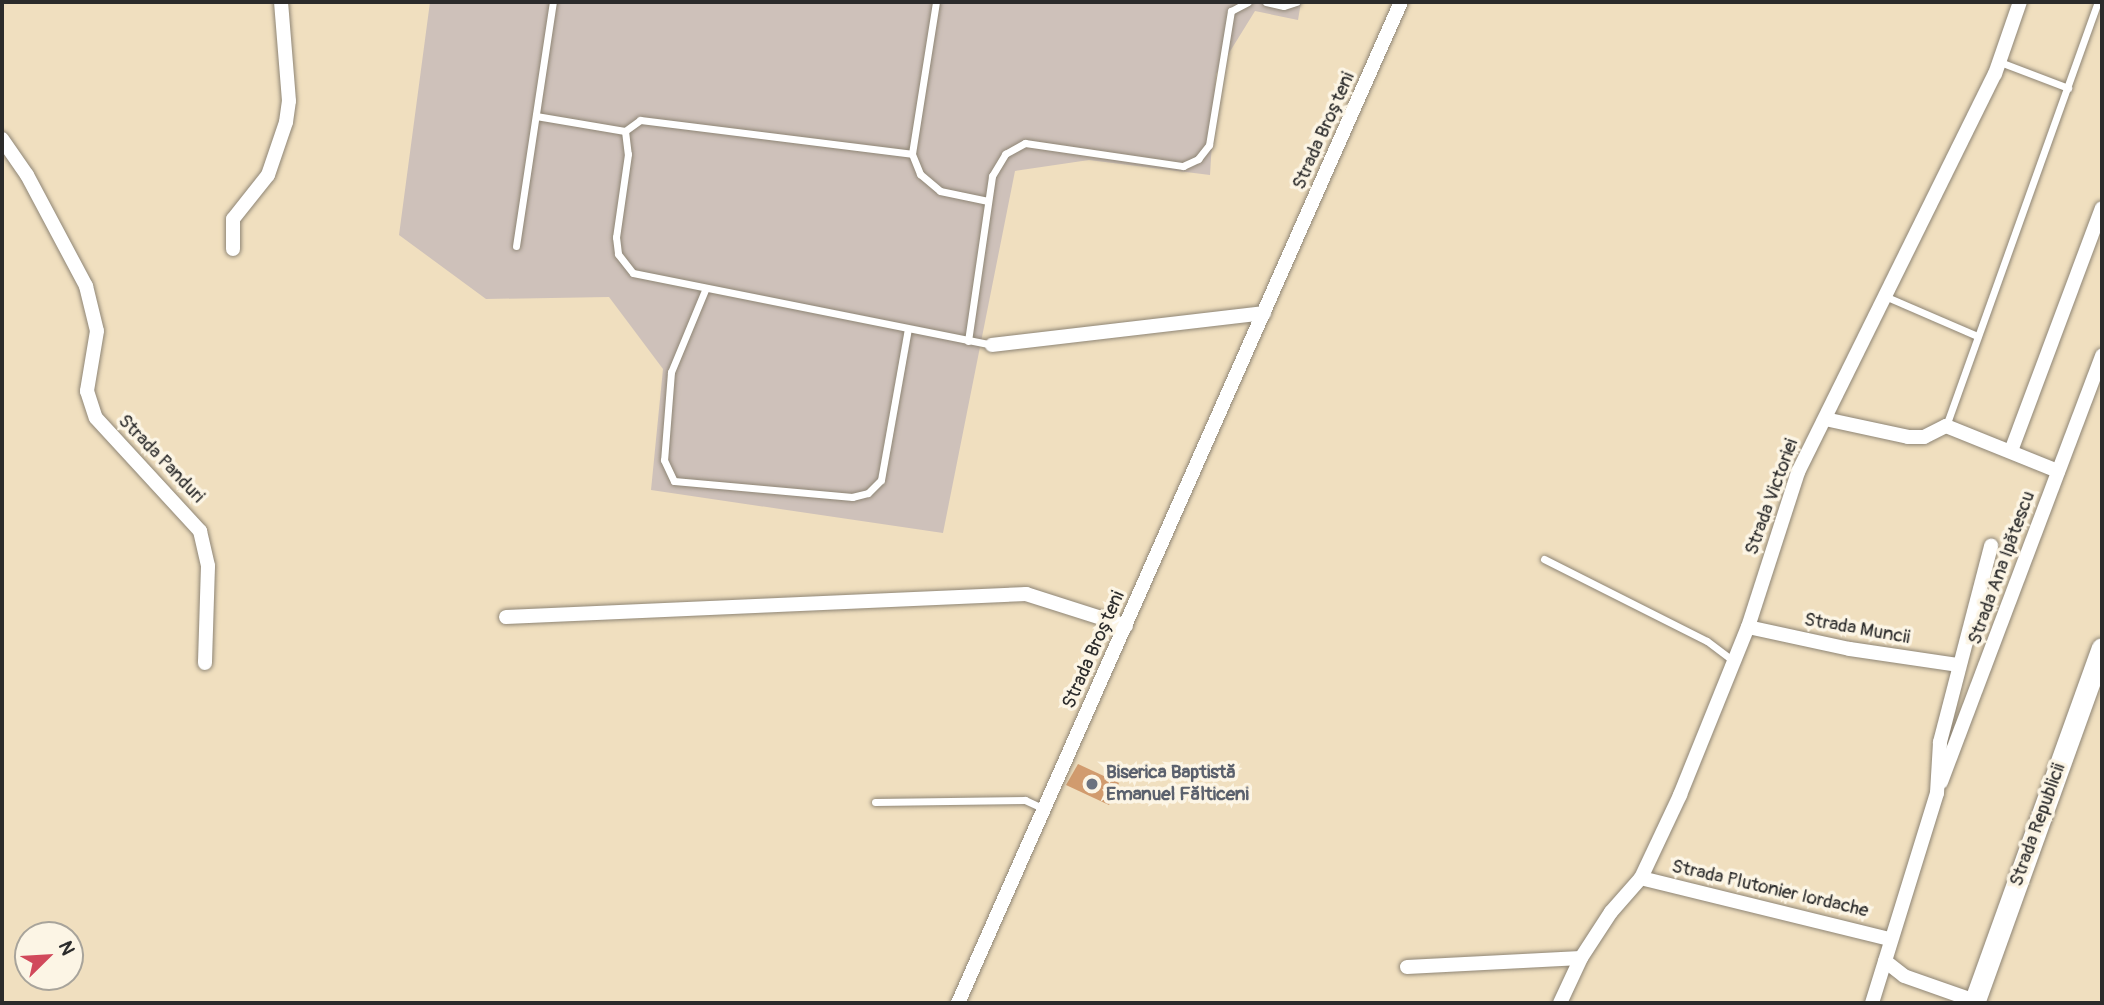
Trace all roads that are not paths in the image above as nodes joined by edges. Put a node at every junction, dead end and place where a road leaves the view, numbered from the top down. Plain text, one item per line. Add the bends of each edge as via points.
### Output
1 (281, 2) edge
2 (553, 2) edge
3 (936, 2) edge
4 (1248, 2) edge
5 (1266, 2) edge
6 (1296, 2) edge
7 (1401, 2) edge
8 (2020, 2) edge
9 (2098, 2) edge
10 (1999, 62) junction
11 (2068, 89) junction
12 (536, 116) junction
13 (625, 131) junction
14 (2, 139) edge
15 (912, 154) junction
16 (988, 201) junction
17 (2102, 208) edge
18 (516, 246) dead end
19 (233, 249) dead end
20 (705, 290) junction
21 (1887, 297) junction
22 (1264, 313) junction
23 (908, 329) junction
24 (1977, 336) junction
25 (968, 341) junction
26 (992, 345) joint
27 (2102, 355) edge
28 (1825, 419) junction
29 (1946, 426) junction
30 (2011, 451) junction
31 (2058, 471) junction
32 (1991, 546) dead end
33 (1544, 559) dead end
34 (506, 617) dead end
35 (1126, 626) junction
36 (1748, 627) junction
37 (2102, 648) edge
38 (1735, 662) junction
39 (205, 663) dead end
40 (1959, 665) junction
41 (1937, 793) junction
42 (875, 802) dead end
43 (1044, 809) junction
44 (1641, 878) junction
45 (1890, 939) junction
46 (1581, 958) junction
47 (1885, 961) junction
48 (1408, 967) dead end
49 (1975, 1002) edge
50 (958, 1003) edge
51 (1560, 1003) edge
52 (1872, 1003) edge

1 - 19 street via 289,101 286,122 268,175 233,219
2 - 12 lane
3 - 15 lane
4 - 16 lane via 1231,11 1209,145 1198,159 1182,166 1025,144 1005,154 992,176
5 - 6 lane via 1284,6
7 - 22 street, Strada Broșteni
8 - 10 street, Strada Victoriei
9 - 11 lane
10 - 11 lane
10 - 21 street, Strada Victoriei
11 - 24 lane
12 - 13 lane
12 - 18 lane
13 - 15 lane via 640,120
13 - 20 lane via 628,154 616,237 618,254 624,265 645,278
14 - 39 street, Strada Panduri via 27,174 86,286 97,331 87,391 96,418 200,531 208,566
15 - 16 lane via 920,173 940,191
16 - 25 lane
17 - 30 street
20 - 23 lane
20 - 23 lane via 684,350 671,372 664,460 674,481 852,497 868,493 881,480
21 - 24 lane
21 - 28 street, Strada Victoriei
22 - 26 street
22 - 35 street, Strada Broșteni
23 - 25 lane
24 - 29 lane
25 - 26 lane
27 - 31 street, Strada Ana Ipătescu
28 - 29 street via 1909,437 1924,437
28 - 36 street, Strada Victoriei via 1785,506
29 - 30 street
30 - 31 street
31 - 41 street, Strada Ana Ipătescu
32 - 40 street, Strada Ana Ipătescu
33 - 38 lane via 1707,641
34 - 35 street via 1026,594
35 - 43 street, Strada Broșteni
36 - 38 street, Strada Victoriei
36 - 40 street, Strada Muncii via 1850,649
37 - 49 main road, Strada Republicii
38 - 44 street, Strada Victoriei
40 - 41 street, Strada Ana Ipătescu via 1940,742
41 - 45 street, Strada Ana Ipătescu
42 - 43 lane via 1025,800
43 - 50 street, Strada Broșteni
44 - 45 street, Strada Plutonier Iordache
44 - 46 street, Strada Victoriei via 1611,912
45 - 47 street, Strada Ana Ipătescu
46 - 48 street
46 - 51 street, Strada Victoriei
47 - 49 street via 1904,975
47 - 52 street, Strada Ana Ipătescu

